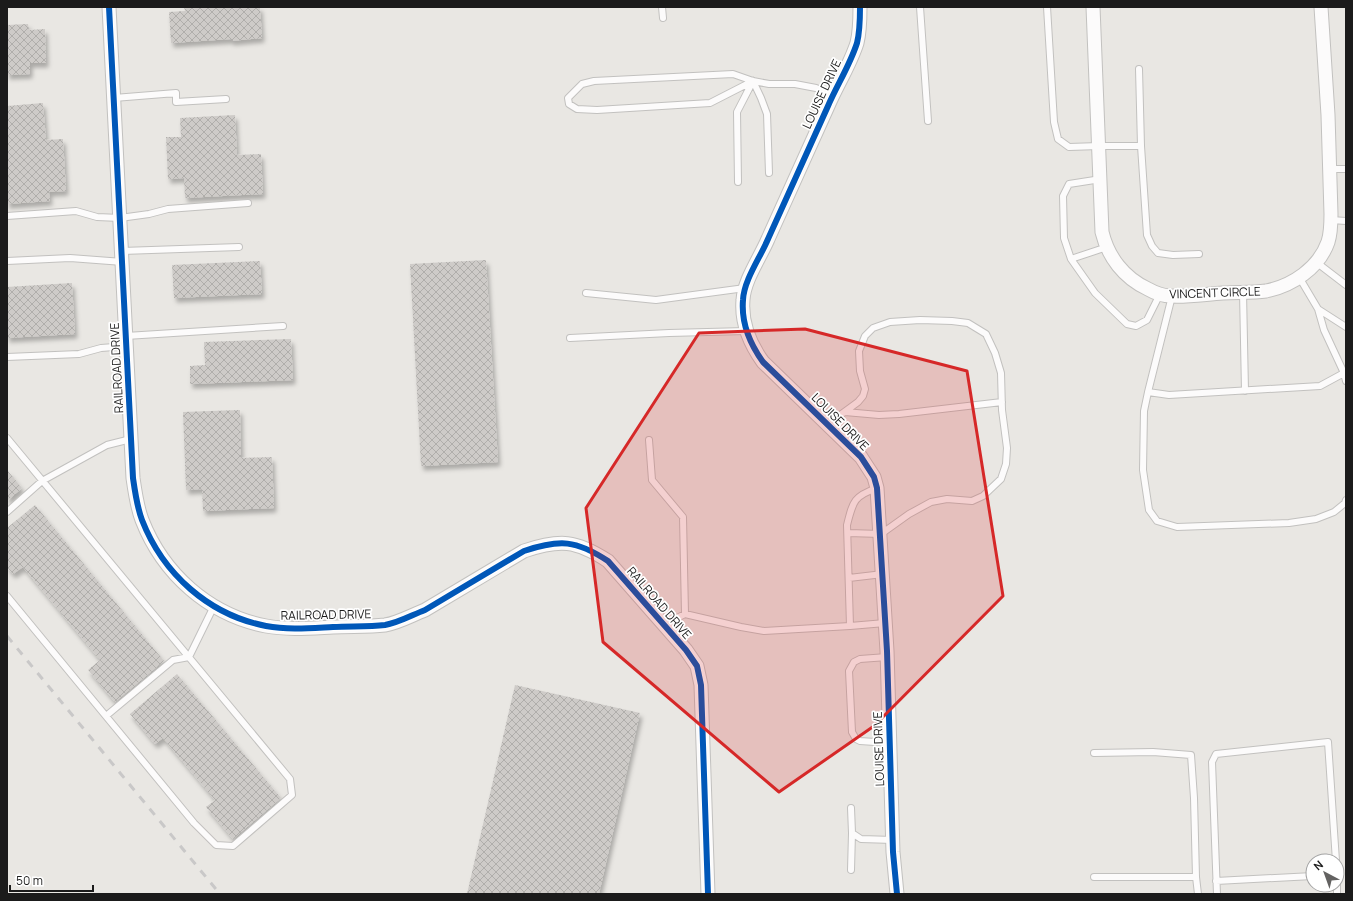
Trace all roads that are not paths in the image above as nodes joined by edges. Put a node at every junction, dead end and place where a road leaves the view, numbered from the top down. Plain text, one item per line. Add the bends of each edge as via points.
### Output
1 (109, 7) edge
2 (662, 7) edge
3 (860, 7) edge
4 (920, 7) edge
5 (1047, 7) edge
6 (1093, 7) edge
7 (1321, 7) edge
8 (663, 18) dead end
9 (1139, 69) dead end
10 (753, 81) junction
11 (833, 95) junction
12 (114, 98) junction
13 (226, 99) dead end
14 (928, 121) dead end
15 (1099, 146) junction
16 (1141, 146) junction
17 (1346, 169) edge
18 (1330, 170) junction
19 (769, 173) dead end
20 (1101, 179) junction
21 (738, 182) dead end
22 (248, 203) dead end
23 (7, 216) edge
24 (120, 218) junction
25 (1331, 220) junction
26 (1346, 221) edge
27 (1107, 246) junction
28 (239, 247) dead end
29 (1198, 254) dead end
30 (122, 257) junction
31 (1071, 259) junction
32 (7, 262) edge
33 (1316, 262) junction
34 (1299, 278) junction
35 (1346, 285) edge
36 (745, 288) junction
37 (1243, 292) junction
38 (586, 293) dead end
39 (1166, 295) junction
40 (1318, 309) junction
41 (283, 326) dead end
42 (1346, 327) edge
43 (746, 331) junction
44 (570, 338) dead end
45 (127, 341) junction
46 (7, 357) edge
47 (1344, 373) junction
48 (1346, 381) edge
49 (1245, 391) junction
50 (1148, 392) junction
51 (1002, 402) junction
52 (845, 412) junction
53 (828, 424) junction
54 (7, 438) edge
55 (131, 439) junction
56 (649, 440) dead end
57 (42, 481) junction
58 (877, 488) junction
59 (1346, 500) edge
60 (7, 512) edge
61 (848, 533) junction
62 (881, 534) junction
63 (883, 574) junction
64 (849, 578) junction
65 (7, 596) edge
66 (214, 606) junction
67 (685, 614) junction
68 (885, 623) junction
69 (850, 626) junction
70 (666, 627) junction
71 (189, 657) junction
72 (887, 657) junction
73 (106, 716) junction
74 (890, 743) junction
75 (1094, 754) dead end
76 (851, 808) dead end
77 (852, 833) junction
78 (893, 840) junction
79 (1335, 853) edge
80 (851, 870) dead end
81 (1305, 876) edge
82 (1094, 877) dead end
83 (1196, 877) junction
84 (1216, 881) junction
85 (708, 894) edge
86 (897, 894) edge
87 (1198, 894) edge
88 (1217, 894) edge

1 - 12 street, RAILROAD DRIVE
2 - 8 lane
3 - 11 street, LOUISE DRIVE via 856,43
4 - 14 lane
5 - 15 lane via 1054,122 1058,139 1069,147
6 - 15 street, VINCENT CIRCLE
7 - 18 street, VINCENT CIRCLE
9 - 16 lane
10 - 10 lane via 733,74 594,81 582,84 568,98 569,104 576,109 597,110 710,103
10 - 11 lane via 795,84
10 - 19 lane via 767,114
10 - 21 lane via 738,112
11 - 36 street, LOUISE DRIVE
12 - 13 lane via 176,93 176,102
12 - 24 street, RAILROAD DRIVE
15 - 16 lane
15 - 20 street, VINCENT CIRCLE
16 - 29 lane via 1147,235 1152,246 1158,253
17 - 18 lane
18 - 25 street, VINCENT CIRCLE
20 - 27 street, VINCENT CIRCLE via 1102,232
20 - 31 lane via 1069,184 1063,196 1064,238
22 - 24 lane via 168,209
23 - 24 lane via 76,211 97,217
24 - 30 street, RAILROAD DRIVE
25 - 26 lane
25 - 33 street, VINCENT CIRCLE via 1328,242
27 - 31 lane
27 - 39 street, VINCENT CIRCLE via 1114,260 1129,277 1141,286
28 - 30 lane
30 - 32 lane
30 - 45 street, RAILROAD DRIVE
31 - 39 lane via 1095,293 1127,324 1136,326 1147,320
33 - 34 street, VINCENT CIRCLE
33 - 35 lane
34 - 37 street, VINCENT CIRCLE via 1282,287
34 - 40 lane
36 - 38 lane via 656,300
36 - 43 street, LOUISE DRIVE via 743,317
37 - 39 street, VINCENT CIRCLE
37 - 49 lane
39 - 50 lane
40 - 42 lane
40 - 47 lane via 1324,330
41 - 45 lane
43 - 44 lane
43 - 53 street, LOUISE DRIVE via 754,350 763,362
45 - 46 lane via 79,354
45 - 55 street, RAILROAD DRIVE
47 - 48 lane
47 - 49 lane via 1320,386
49 - 50 lane via 1169,395
50 - 59 lane via 1144,411 1143,470 1149,510 1157,521 1177,527 1289,523 1316,519 1334,512
51 - 52 lane via 899,414
51 - 52 lane via 1001,373 986,334 968,323 920,320 890,322 874,328 865,336 859,351 860,371 866,389 858,402
51 - 62 lane via 1006,464 1001,479 983,496 972,501 947,499 932,502 909,514
52 - 53 lane
53 - 58 street, LOUISE DRIVE via 861,457 874,477
54 - 57 lane
55 - 57 lane via 107,445
55 - 66 street, RAILROAD DRIVE via 133,478 147,532 172,572
56 - 67 lane via 652,480 683,517
57 - 60 lane
57 - 71 lane
58 - 61 lane via 858,496 851,509
58 - 62 street, LOUISE DRIVE
61 - 62 lane
61 - 64 lane
62 - 63 street, LOUISE DRIVE
63 - 64 lane
63 - 68 street, LOUISE DRIVE
64 - 69 lane
65 - 73 lane
66 - 70 street, RAILROAD DRIVE via 243,620 289,629 386,625 425,610 524,551 557,543 581,546 608,561
66 - 71 lane
67 - 69 lane via 764,631
67 - 70 lane
68 - 69 lane
68 - 72 street, LOUISE DRIVE
70 - 85 street, RAILROAD DRIVE via 697,666 701,685
71 - 73 lane via 173,660
71 - 73 lane via 290,779 292,795 233,846 216,845 194,823
72 - 74 street, LOUISE DRIVE
72 - 74 lane via 860,659 854,662 848,671 852,732 856,739 860,742
74 - 78 street, LOUISE DRIVE
75 - 83 lane via 1154,752 1191,755
76 - 77 lane
77 - 78 lane via 861,839
77 - 80 lane
78 - 86 street, LOUISE DRIVE
79 - 84 lane via 1328,742 1216,754 1212,762
81 - 84 lane
82 - 83 lane
83 - 87 lane
84 - 88 lane

